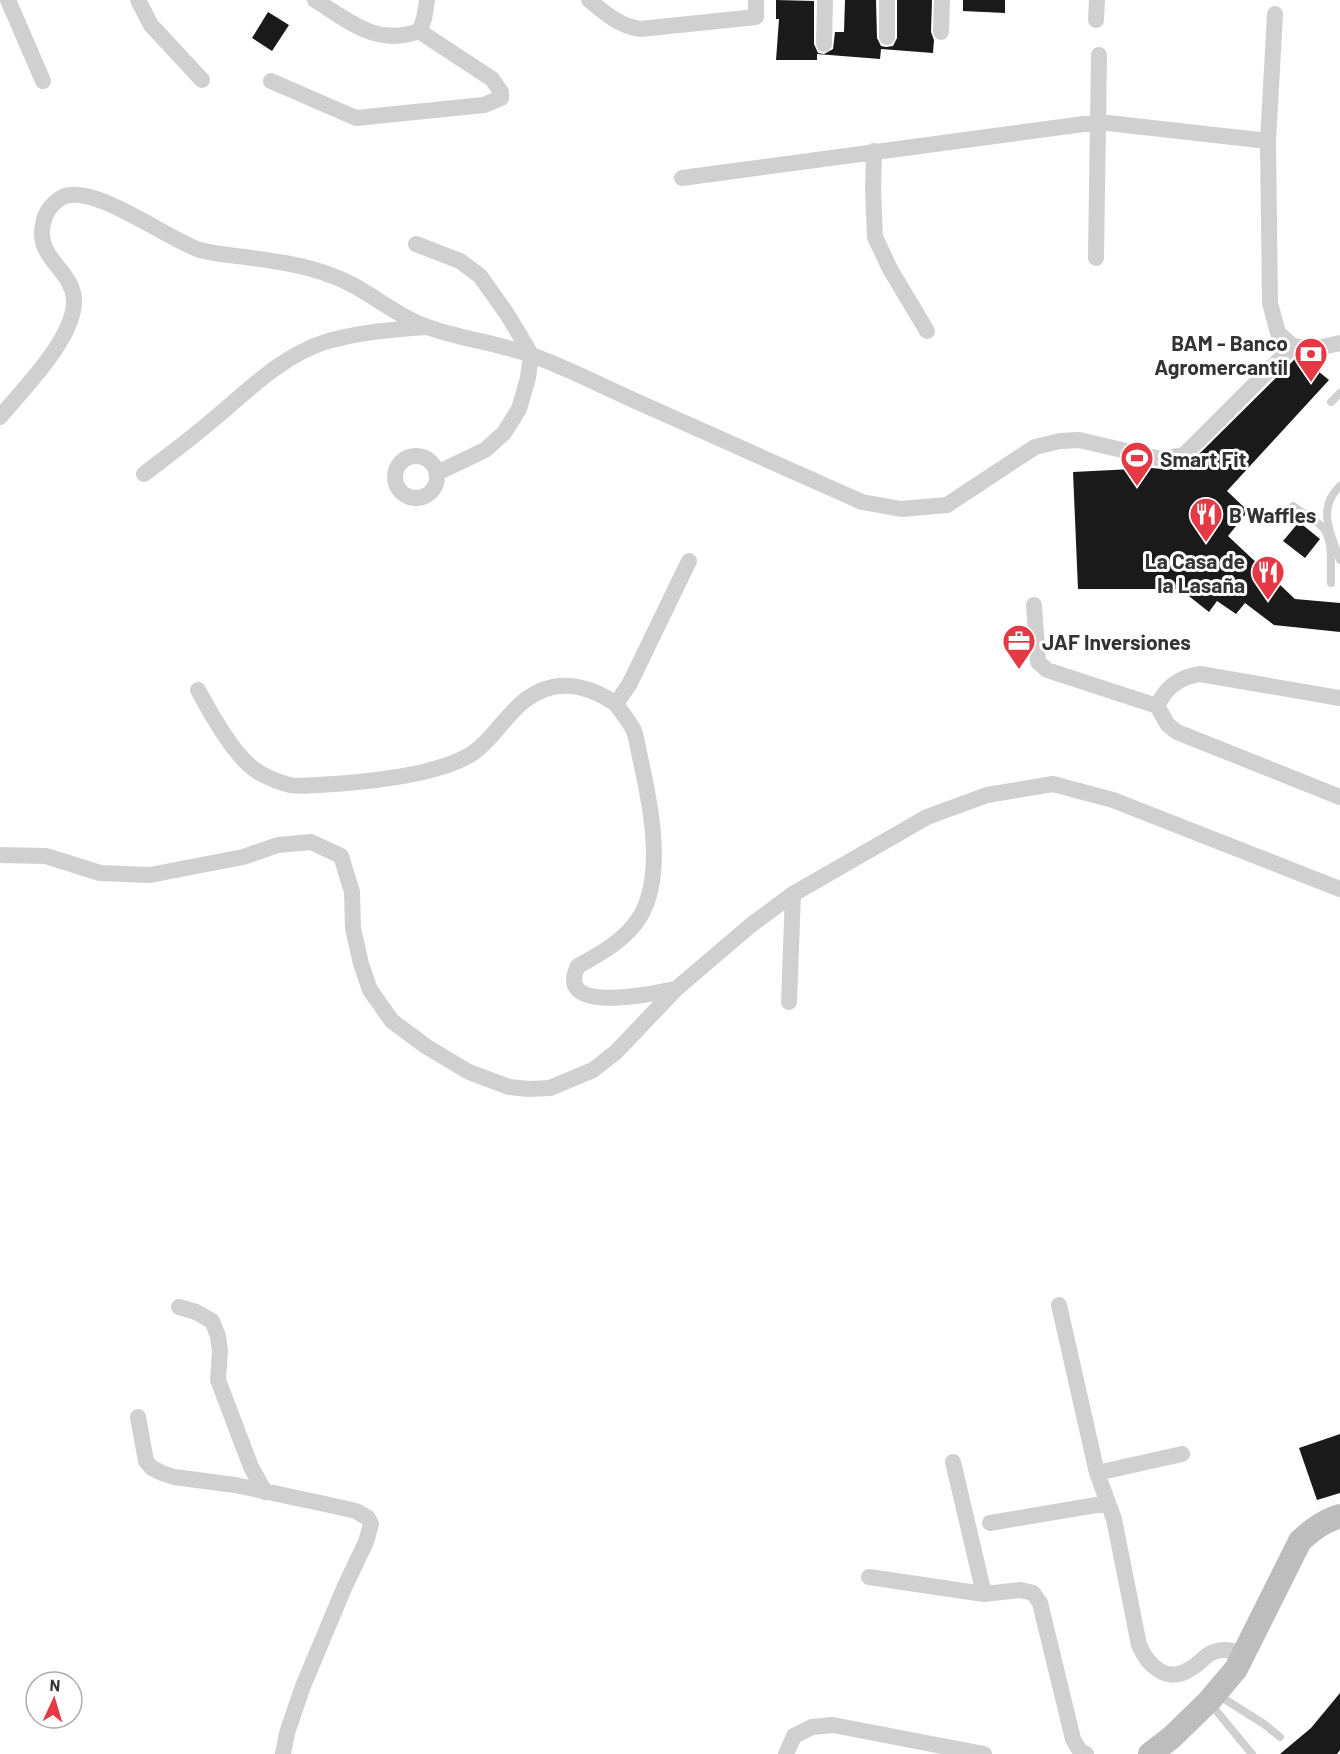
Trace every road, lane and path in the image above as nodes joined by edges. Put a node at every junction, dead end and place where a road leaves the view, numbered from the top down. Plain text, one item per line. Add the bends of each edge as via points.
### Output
1 (8, 0) edge
2 (138, 0) edge
3 (315, 0) edge
4 (427, 0) edge
5 (589, 0) edge
6 (756, 0) edge
7 (825, 0) edge
8 (887, 0) edge
9 (942, 0) edge
10 (1097, 0) edge
11 (1275, 14) dead end
12 (1096, 20) dead end
13 (419, 31) junction
14 (941, 32) dead end
15 (887, 36) dead end
16 (824, 44) dead end
17 (1099, 55) dead end
18 (202, 80) dead end
19 (43, 81) dead end
20 (271, 81) dead end
21 (1099, 123) junction
22 (1268, 141) junction
23 (874, 151) junction
24 (682, 178) dead end
25 (416, 244) dead end
26 (1096, 258) dead end
27 (426, 327) junction
28 (927, 331) dead end
29 (1340, 343) edge
30 (1293, 346) junction
31 (531, 354) junction
32 (1340, 393) edge
33 (1332, 402) dead end
34 (0, 417) edge
35 (437, 473) dead end
36 (144, 474) dead end
37 (1340, 486) edge
38 (1293, 506) dead end
39 (1340, 560) edge
40 (689, 561) dead end
41 (1331, 583) dead end
42 (1034, 605) dead end
43 (198, 690) dead end
44 (1340, 698) edge
45 (616, 704) junction
46 (1157, 706) junction
47 (1340, 797) edge
48 (0, 855) edge
49 (1340, 889) edge
50 (793, 894) junction
51 (676, 989) junction
52 (789, 1002) dead end
53 (1059, 1305) dead end
54 (178, 1307) dead end
55 (138, 1417) dead end
56 (1182, 1454) dead end
57 (953, 1462) dead end
58 (1097, 1473) junction
59 (265, 1492) junction
60 (1108, 1503) junction
61 (1340, 1516) edge
62 (990, 1523) dead end
63 (869, 1577) dead end
64 (984, 1594) junction
65 (1245, 1654) junction
66 (1213, 1697) junction
67 (1280, 1737) dead end
68 (965, 1752) edge
69 (283, 1754) edge
70 (786, 1754) edge
71 (984, 1754) edge
72 (1086, 1754) edge
73 (1150, 1754) edge
74 (1252, 1754) edge

1 - 19 street
2 - 18 street via 151,25
3 - 13 street via 375,34 391,37
4 - 13 street
5 - 6 street via 614,20 640,30 756,16
7 - 16 street
8 - 15 street
9 - 14 street
10 - 12 street
11 - 22 street
13 - 20 street via 492,80 501,98 484,105 356,118
17 - 21 street
21 - 22 street
21 - 23 street
21 - 26 street
22 - 30 street via 1270,303 1278,333
23 - 24 street
23 - 28 street via 875,237
25 - 31 street via 460,261 480,276
27 - 31 street
27 - 34 street via 332,275 284,262 205,252 185,246 103,200 79,194 63,196 46,212 41,233 45,252 72,289 74,303 66,332 52,355
27 - 36 street via 356,334 296,355 273,369
29 - 30 street via 1313,349
30 - 31 street via 1184,455 1161,459 1079,440 1060,441 1035,447 948,505 901,509 862,502
31 - 35 street via 519,409 504,433 485,450
32 - 33 lane
37 - 39 lane via 1328,505 1326,517
38 - 41 lane via 1324,529
40 - 45 street
42 - 46 street via 1038,662 1047,670
43 - 45 street via 216,724 237,751 259,772 292,786 390,777 453,763 473,752 523,701 559,684 599,693
44 - 46 street via 1200,674 1174,683
45 - 51 street via 634,731 646,781 654,861 651,890 631,930 578,966 574,972 575,986 581,992 605,998
46 - 47 street via 1177,732
48 - 51 street via 46,856 100,873 150,875 243,857 278,845 311,842 341,856 352,892 352,928 361,964 370,990 392,1021 469,1072 509,1087 550,1088 593,1070 616,1052
49 - 50 street via 1113,800 1053,784 987,795 927,817
50 - 51 street
50 - 52 street
53 - 58 street
54 - 59 street via 212,1321 219,1344 218,1380 251,1467
55 - 59 street via 143,1451 152,1468 174,1477
56 - 58 street
57 - 64 street
58 - 60 street
59 - 69 street via 356,1511 371,1524 303,1686 286,1733
60 - 62 street
60 - 65 street via 1139,1645 1151,1666 1162,1672 1182,1674 1218,1650
61 - 65 main road via 1327,1520 1300,1541
63 - 64 street
64 - 72 street via 1024,1590 1036,1596 1073,1739
65 - 66 main road
66 - 67 lane
66 - 73 main road
66 - 74 lane
68 - 70 street via 832,1725 812,1727 794,1736
68 - 71 street

